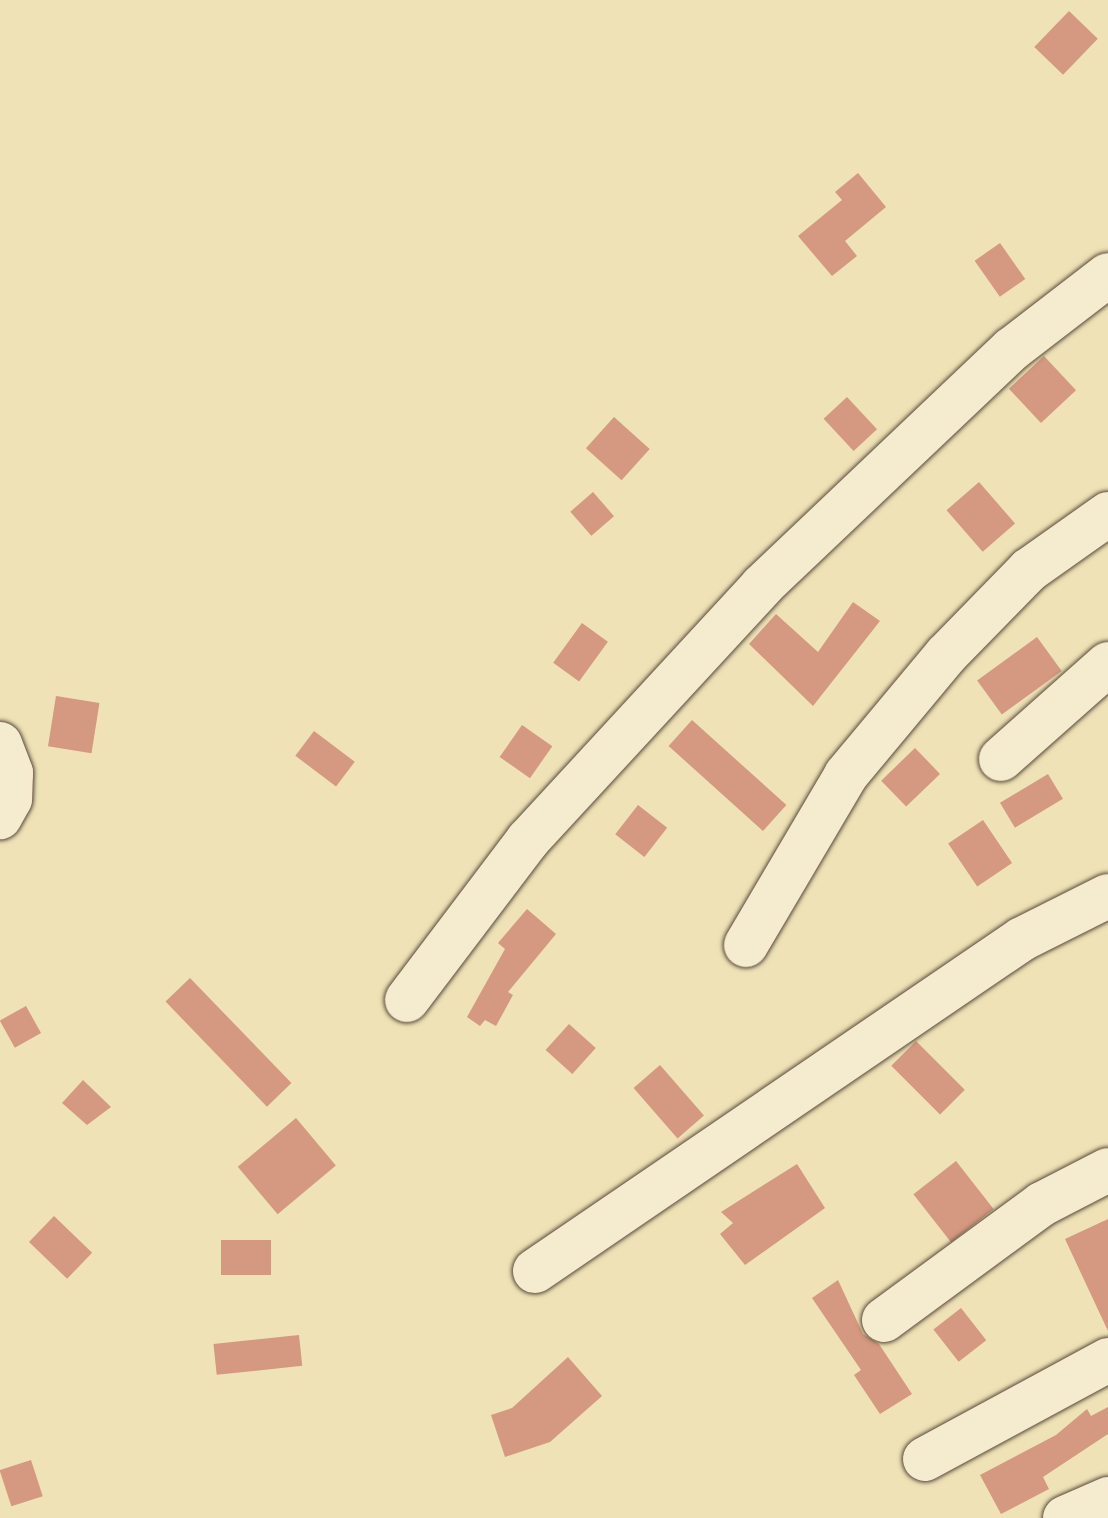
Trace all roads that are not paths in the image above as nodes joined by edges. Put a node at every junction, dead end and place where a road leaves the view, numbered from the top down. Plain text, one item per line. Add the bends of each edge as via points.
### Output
1 (1108, 275) edge
2 (1108, 514) edge
3 (1108, 664) edge
4 (0, 744) edge
5 (1001, 759) dead end
6 (0, 817) edge
7 (1108, 896) edge
8 (746, 945) dead end
9 (407, 1000) dead end
10 (1108, 1170) edge
11 (535, 1271) dead end
12 (884, 1320) dead end
13 (1108, 1360) edge
14 (925, 1459) dead end
15 (1108, 1499) edge
16 (1065, 1518) edge

1 - 9 street via 1012,349 762,586 528,840
2 - 8 street via 1029,570 946,655 846,775
3 - 5 street
4 - 6 street via 11,773 10,799
7 - 11 street via 1022,939
10 - 12 street via 1042,1204
13 - 14 street
15 - 16 street

